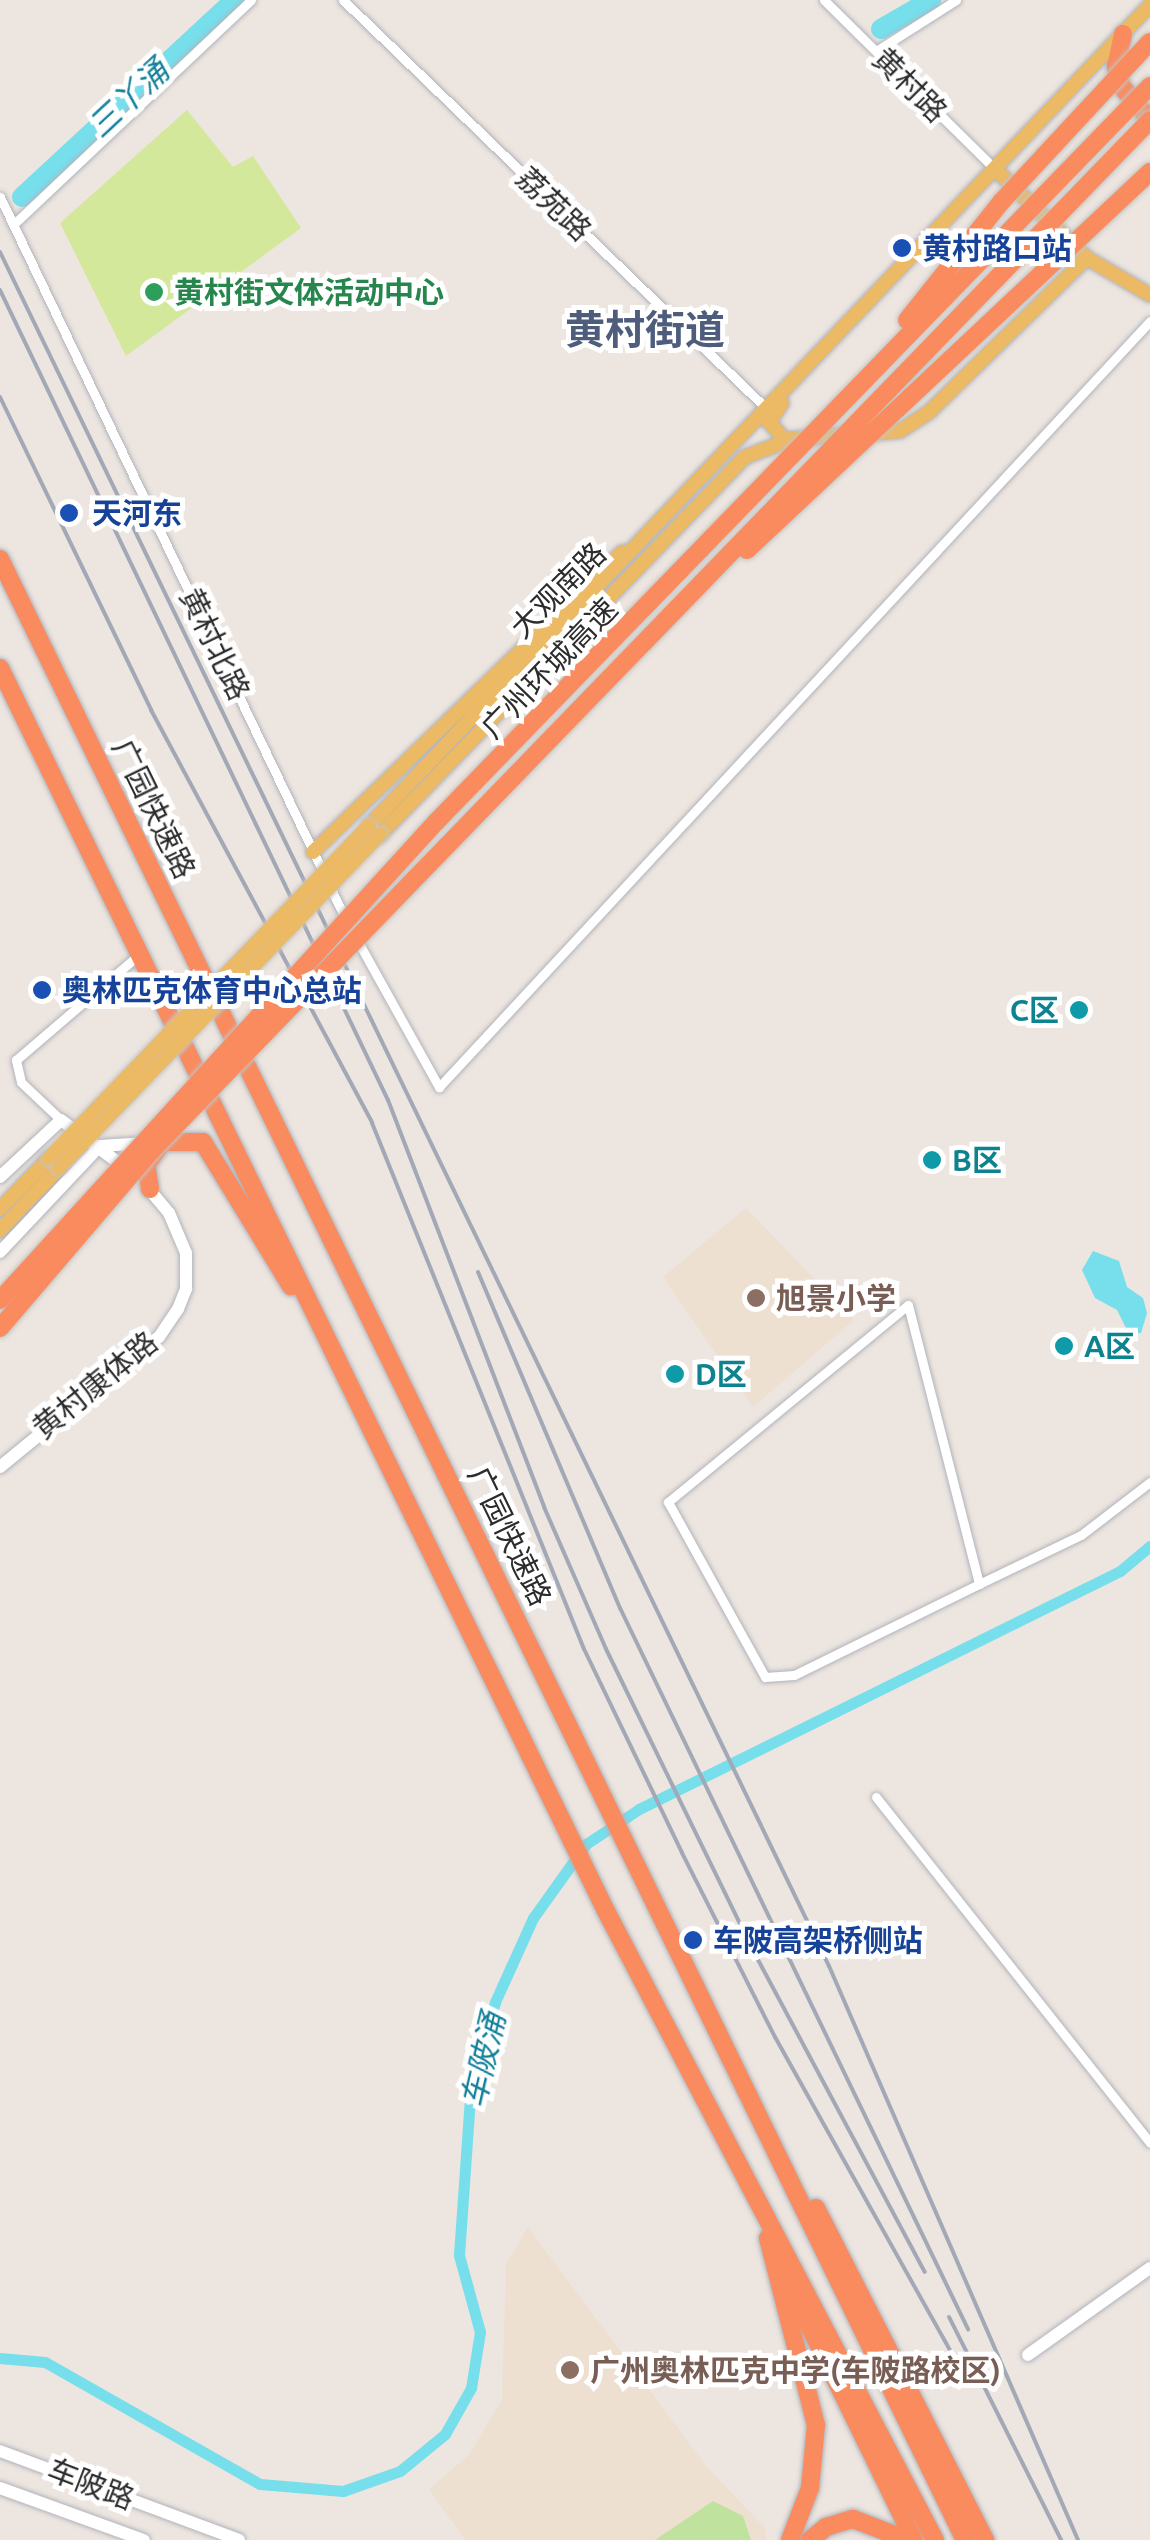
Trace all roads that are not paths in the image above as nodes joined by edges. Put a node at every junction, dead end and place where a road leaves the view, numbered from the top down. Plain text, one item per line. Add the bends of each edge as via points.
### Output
1 (251, 0) edge
2 (343, 0) edge
3 (824, 0) edge
4 (956, 0) edge
5 (1150, 5) edge
6 (1124, 34) junction
7 (1150, 42) edge
8 (876, 51) junction
9 (1150, 86) edge
10 (1150, 120) edge
11 (995, 169) junction
12 (1150, 172) edge
13 (0, 196) edge
14 (14, 224) junction
15 (1086, 258) junction
16 (1150, 296) edge
17 (1150, 321) edge
18 (835, 336) junction
19 (766, 408) junction
20 (833, 414) junction
21 (785, 440) junction
22 (645, 540) junction
23 (0, 560) edge
24 (681, 605) junction
25 (0, 668) edge
26 (374, 830) junction
27 (312, 852) junction
28 (144, 952) junction
29 (61, 1120) junction
30 (100, 1146) junction
31 (158, 1146) junction
32 (54, 1163) junction
33 (0, 1178) edge
34 (150, 1189) junction
35 (0, 1208) edge
36 (0, 1230) edge
37 (0, 1252) edge
38 (0, 1298) edge
39 (0, 1328) edge
40 (0, 1335) edge
41 (323, 1336) junction
42 (0, 1467) edge
43 (1150, 1482) edge
44 (979, 1584) junction
45 (876, 1798) dead end
46 (746, 2081) junction
47 (1150, 2143) edge
48 (760, 2209) junction
49 (1150, 2268) edge
50 (1028, 2355) dead end
51 (0, 2449) edge
52 (0, 2488) edge
53 (144, 2540) edge
54 (238, 2540) edge
55 (790, 2540) edge
56 (810, 2540) edge
57 (911, 2540) edge
58 (935, 2540) edge
59 (965, 2540) edge
60 (984, 2540) edge

1 - 14 street
2 - 19 street, 荔苑路
3 - 8 street, 黄村路
4 - 8 street
5 - 6 main road, 大观南路
6 - 10 highway via 1116,67 1121,86
6 - 11 main road, 大观南路
7 - 20 highway, bridge via 1002,201
8 - 11 street, 黄村路
9 - 20 highway, 广州环城高速, bridge
10 - 24 highway, 广州环城高速, bridge
11 - 15 main road
11 - 18 main road, 大观南路
12 - 24 highway, bridge via 949,367
13 - 14 street, 黄村北路
14 - 27 street, 黄村北路
15 - 16 main road
15 - 21 main road, 大观南路 via 929,412 900,431
17 - 27 street, 黄村北路 via 439,1086
18 - 19 main road, 大观南路
18 - 21 main road via 771,416 770,429
19 - 22 main road, 大观南路
20 - 38 highway, 广州环城高速, bridge via 437,822
21 - 26 main road, 大观南路 via 745,456 726,473
22 - 26 main road, 大观南路
22 - 27 main road via 630,545
23 - 46 highway, 广园快速路
24 - 31 highway, 广州环城高速, bridge
25 - 28 highway
26 - 32 main road, 大观南路, bridge
28 - 29 street via 16,1060 20,1082
28 - 41 highway
29 - 30 street, 黄村康体路
29 - 33 street
30 - 31 street
30 - 34 street, 黄村康体路
30 - 37 street
31 - 34 highway via 146,1165
31 - 39 highway, 广州环城高速, bridge
31 - 40 highway, bridge
31 - 41 highway via 189,1138 210,1148
32 - 35 main road, 大观南路
32 - 36 main road, 大观南路
34 - 42 street, 黄村康体路 via 169,1213 188,1269 170,1324
41 - 48 highway
43 - 44 street via 1081,1535
44 - 44 street via 794,1675 764,1677 668,1502 908,1305
45 - 47 street
46 - 59 highway, 广园快速路
46 - 60 highway
48 - 55 highway via 816,2425 810,2488
48 - 57 highway via 811,2336
48 - 58 highway
49 - 50 street
51 - 54 street, 车陂路
52 - 53 street, 车陂路
56 - 57 highway via 826,2526 854,2519

